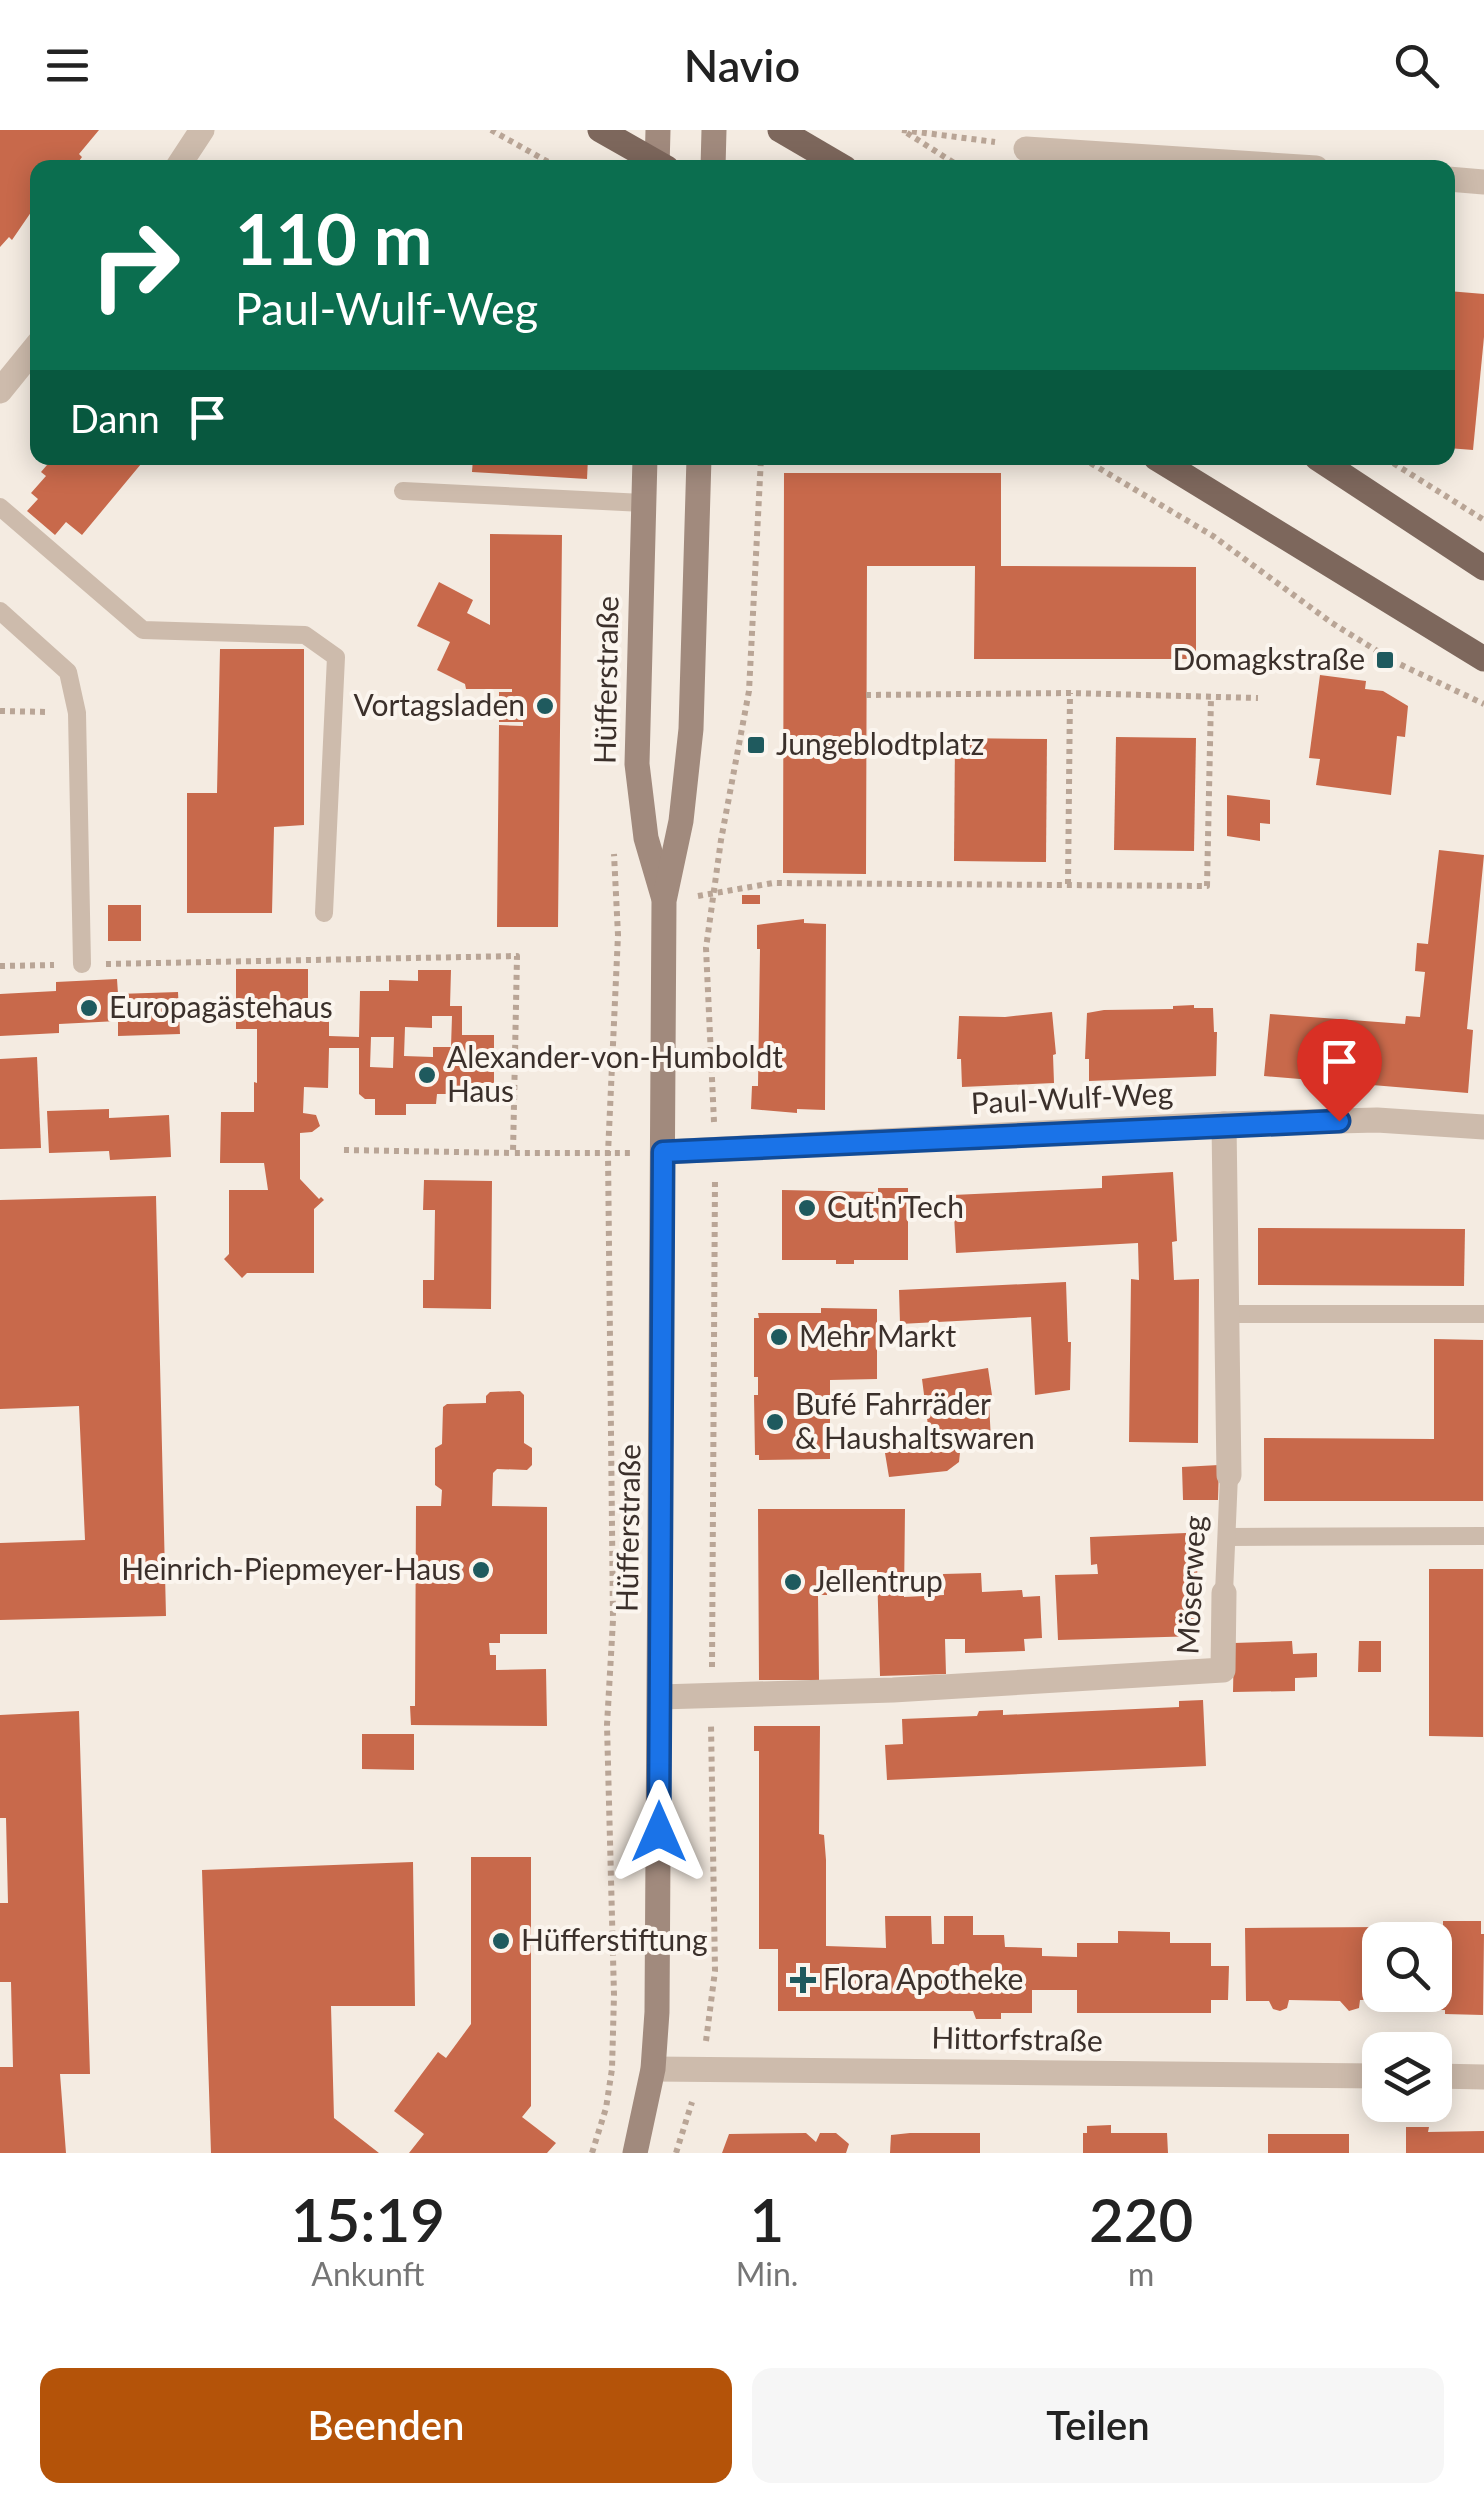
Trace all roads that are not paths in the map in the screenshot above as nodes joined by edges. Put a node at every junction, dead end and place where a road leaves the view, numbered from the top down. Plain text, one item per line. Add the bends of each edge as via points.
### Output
1 (202, 130) edge
2 (600, 130) edge
3 (658, 130) edge
4 (714, 130) edge
5 (780, 130) edge
6 (1026, 149) road end
7 (182, 160) edge
8 (650, 160) edge
9 (660, 160) edge
10 (714, 160) edge
11 (831, 160) edge
12 (1194, 160) edge
13 (1455, 179) edge
14 (1484, 182) edge
15 (30, 354) edge
16 (0, 391) edge
17 (645, 465) edge
18 (702, 465) edge
19 (1167, 465) edge
20 (1328, 465) edge
21 (403, 491) dead end
22 (643, 503) junction
23 (0, 506) edge
24 (1484, 568) edge
25 (0, 611) edge
26 (1484, 660) edge
27 (664, 901) junction
28 (324, 913) dead end
29 (82, 964) road end
30 (1224, 1124) junction
31 (1484, 1127) edge
32 (663, 1152) junction
33 (1226, 1314) junction
34 (1484, 1314) edge
35 (1228, 1476) joint
36 (1484, 1536) edge
37 (1228, 1537) junction
38 (1224, 1593) joint
39 (660, 1697) junction
40 (654, 2069) junction
41 (1362, 2076) edge
42 (1452, 2076) edge
43 (1484, 2077) edge
44 (636, 2153) edge

1 - 7 street
2 - 8 main road
3 - 9 street
4 - 10 street
5 - 11 main road
6 - 12 street
13 - 14 street
15 - 16 street
17 - 22 street, Hüfferstraße
18 - 27 street, Hüfferstraße via 691,729
19 - 26 main road
20 - 24 main road
21 - 22 lane
22 - 27 street, Hüfferstraße via 636,764 646,838
23 - 28 lane via 143,630 305,635 336,657
25 - 29 lane via 68,672 77,713
27 - 32 street, Hüfferstraße
30 - 31 street, Paul-Wulf-Weg via 1377,1120
30 - 32 street, Paul-Wulf-Weg
30 - 33 street, Möserweg
32 - 39 street, Hüfferstraße
33 - 34 lane
33 - 35 street, Möserweg
35 - 37 lane, Möserweg
36 - 37 lane
37 - 38 lane, Möserweg
38 - 39 street, Möserweg via 1223,1670
39 - 40 street, Hüfferstraße
40 - 41 street, Hittorfstraße
40 - 44 street, Hüfferstraße
42 - 43 street

